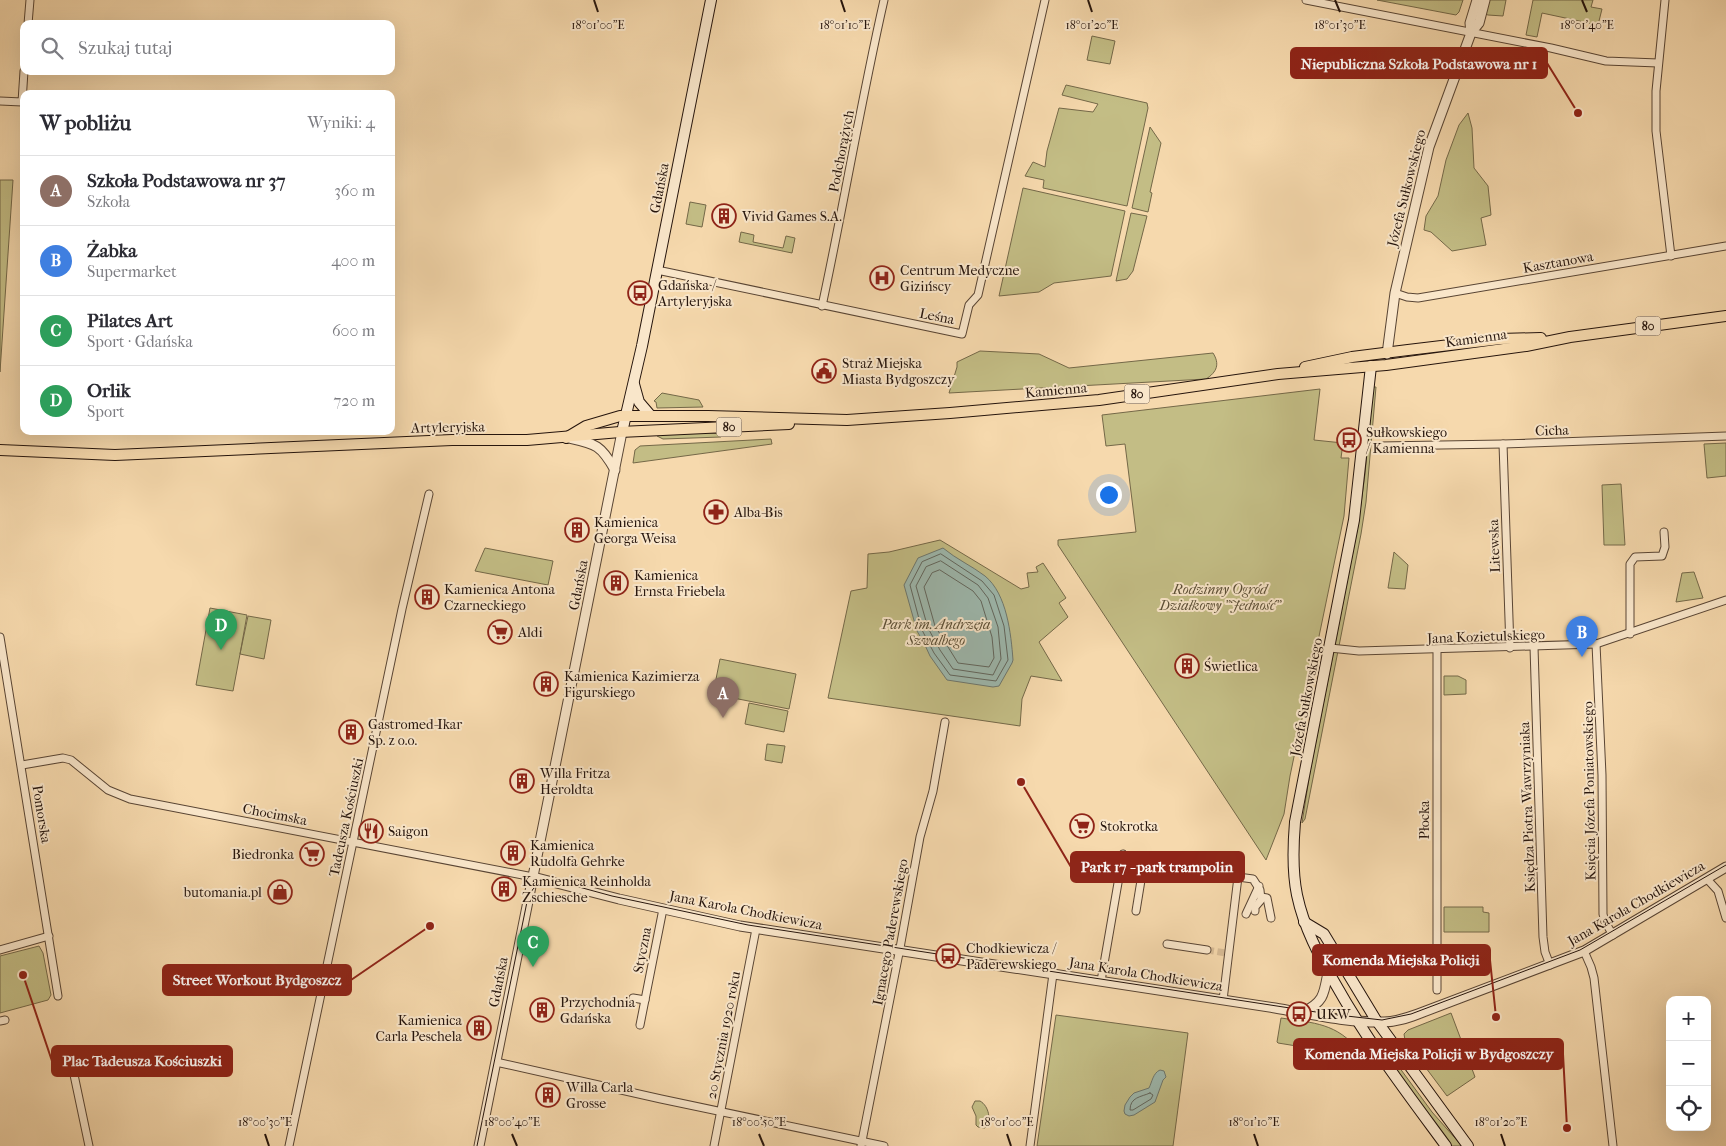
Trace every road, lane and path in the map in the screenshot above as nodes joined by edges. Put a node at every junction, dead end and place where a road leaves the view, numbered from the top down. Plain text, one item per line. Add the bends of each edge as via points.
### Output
1 (30, 0) edge
2 (711, 0) edge
3 (884, 0) edge
4 (1045, 0) edge
5 (1306, 0) edge
6 (1477, 0) edge
7 (1485, 0) edge
8 (1665, 0) edge
9 (28, 20) edge
10 (1470, 33) junction
11 (1658, 63) junction
12 (24, 75) edge
13 (23, 90) edge
14 (0, 101) edge
15 (20, 102) edge
16 (1726, 246) edge
17 (1671, 256) junction
18 (657, 270) junction
19 (1396, 292) junction
20 (822, 306) junction
21 (1726, 316) edge
22 (1570, 337) junction
23 (1387, 354) junction
24 (1372, 355) junction
25 (1386, 365) junction
26 (1371, 366) junction
27 (1278, 374) junction
28 (634, 383) junction
29 (625, 416) junction
30 (651, 416) junction
31 (835, 420) junction
32 (622, 432) junction
33 (1726, 436) edge
34 (566, 438) junction
35 (1503, 444) junction
36 (1379, 446) dead end
37 (0, 450) edge
38 (615, 470) junction
39 (429, 494) dead end
40 (1664, 532) dead end
41 (1726, 600) edge
42 (1630, 634) junction
43 (0, 637) edge
44 (1596, 644) junction
45 (1534, 647) junction
46 (1330, 648) junction
47 (1510, 648) junction
48 (1437, 650) junction
49 (944, 722) dead end
50 (22, 765) junction
51 (353, 842) junction
52 (1144, 862) junction
53 (1726, 867) edge
54 (533, 877) junction
55 (1238, 877) junction
56 (1706, 879) junction
57 (1259, 886) junction
58 (1261, 897) junction
59 (663, 909) junction
60 (1136, 912) dead end
61 (1255, 912) dead end
62 (1246, 914) dead end
63 (1271, 918) dead end
64 (1726, 918) edge
65 (1304, 922) junction
66 (756, 928) junction
67 (1613, 935) junction
68 (49, 936) junction
69 (1168, 944) dead end
70 (0, 950) edge
71 (1207, 950) tunnel mouth
72 (900, 951) junction
73 (1584, 951) junction
74 (1550, 965) junction
75 (1328, 972) junction
76 (1053, 974) junction
77 (1101, 981) junction
78 (1437, 990) dead end
79 (58, 996) dead end
80 (633, 998) dead end
81 (645, 1000) junction
82 (1223, 1000) junction
83 (1303, 1012) junction
84 (1356, 1020) junction
85 (1377, 1022) junction
86 (640, 1026) dead end
87 (496, 1062) junction
88 (74, 1070) dead end
89 (722, 1111) junction
90 (862, 1143) edge
91 (89, 1146) edge
92 (289, 1146) edge
93 (479, 1146) edge
94 (714, 1146) edge
95 (884, 1146) edge
96 (1030, 1146) edge
97 (1446, 1146) edge
98 (1468, 1146) edge
99 (1612, 1146) edge

1 - 9 street
2 - 18 main road, Gdańska
3 - 20 street, Podchorążych
4 - 20 street, Leśna via 978,295 969,305 962,334
5 - 10 street
6 - 10 street, Józefa Sułkowskiego
7 - 10 street, Józefa Sułkowskiego via 1479,23
8 - 11 street
10 - 11 street via 1606,60
10 - 19 street, Józefa Sułkowskiego via 1429,147
11 - 17 street via 1656,130
12 - 13 street
14 - 15 street
16 - 17 street, Kasztanowa
17 - 19 street, Kasztanowa via 1418,298
18 - 20 street, Leśna
18 - 28 main road, Gdańska
19 - 23 street, Józefa Sułkowskiego
21 - 22 main road, Kamienna / 80
22 - 23 main road, Kamienna / 80 via 1500,339
22 - 25 main road, Kamienna / 80
23 - 24 main road, 80
23 - 25 main road
24 - 26 main road
24 - 27 main road, Kamienna / 80
25 - 26 main road, 80
26 - 27 main road, Kamienna / 80
26 - 46 main road, Józefa Sułkowskiego via 1354,520
27 - 31 main road, Kamienna / 80 via 1098,400
28 - 29 main road, Gdańska
28 - 30 main road via 639,402
29 - 30 main road, Kamienna / 80
29 - 32 main road, Gdańska
29 - 34 main road, Artyleryjska / 80 via 586,426
30 - 31 main road, Kamienna / 80
31 - 32 main road, Kamienna / 80
32 - 34 main road, Artyleryjska / 80
32 - 38 street, Gdańska
33 - 35 street, Cicha
34 - 37 main road, Artyleryjska / 80 via 106,455
34 - 38 street via 596,445
35 - 36 street, Cicha
35 - 47 street, Litewska
38 - 54 street, Gdańska
39 - 51 street, Tadeusza Kościuszki
40 - 42 street via 1662,556 1635,557 1630,564
41 - 42 street, Jana Kozietulskiego
42 - 44 street, Jana Kozietulskiego
43 - 50 street, Pomorska
44 - 45 street, Jana Kozietulskiego
44 - 67 street, Księcia Józefa Poniatowskiego via 1602,775 1603,914
45 - 47 street, Jana Kozietulskiego
45 - 74 street, Księdza Piotra Wawrzyniaka via 1543,937
46 - 48 street, Jana Kozietulskiego
46 - 65 main road, Józefa Sułkowskiego via 1294,842 1296,893
47 - 48 street, Jana Kozietulskiego
48 - 78 street, Płocka
49 - 72 street, Ignacego Paderewskiego
50 - 51 street, Chocimska via 63,758 76,764 108,790 130,799
50 - 68 street, Pomorska
51 - 54 street, Chocimska
51 - 92 street, Tadeusza Kościuszki
52 - 55 street
52 - 60 street
52 - 77 street via 1123,856
53 - 56 street, Jana Karola Chodkiewicza
54 - 59 street, Jana Karola Chodkiewicza
54 - 87 street, Gdańska
55 - 57 street via 1254,879
55 - 82 street
56 - 64 street via 1718,891
56 - 67 street, Jana Karola Chodkiewicza
57 - 58 street
57 - 62 street
58 - 61 street
58 - 63 street via 1267,898
59 - 66 street, Jana Karola Chodkiewicza
59 - 81 street, Styczna
65 - 75 main road, Józefa Sułkowskiego
65 - 85 main road via 1324,934
66 - 72 street, Jana Karola Chodkiewicza
66 - 89 street, 20 Stycznia 1920 roku
67 - 73 street, Jana Karola Chodkiewicza
68 - 70 street
68 - 79 street, Pomorska
69 - 71 street
72 - 76 street, Jana Karola Chodkiewicza
72 - 90 street, Ignacego Paderewskiego
73 - 74 street, Jana Karola Chodkiewicza
73 - 99 street via 1594,978
74 - 85 street, Jana Karola Chodkiewicza via 1418,1014
75 - 83 street via 1321,1000
75 - 84 main road, Józefa Sułkowskiego
76 - 77 street, Jana Karola Chodkiewicza
76 - 96 street
77 - 82 street, Jana Karola Chodkiewicza
80 - 81 street
81 - 86 street, Styczna
82 - 83 street, Jana Karola Chodkiewicza
83 - 84 street, Jana Karola Chodkiewicza
84 - 85 street, Jana Karola Chodkiewicza
84 - 97 main road, Józefa Sułkowskiego
85 - 98 main road
87 - 89 street
87 - 93 street, Gdańska
88 - 91 street
89 - 90 street
89 - 94 street, 20 Stycznia 1920 roku
90 - 95 street

